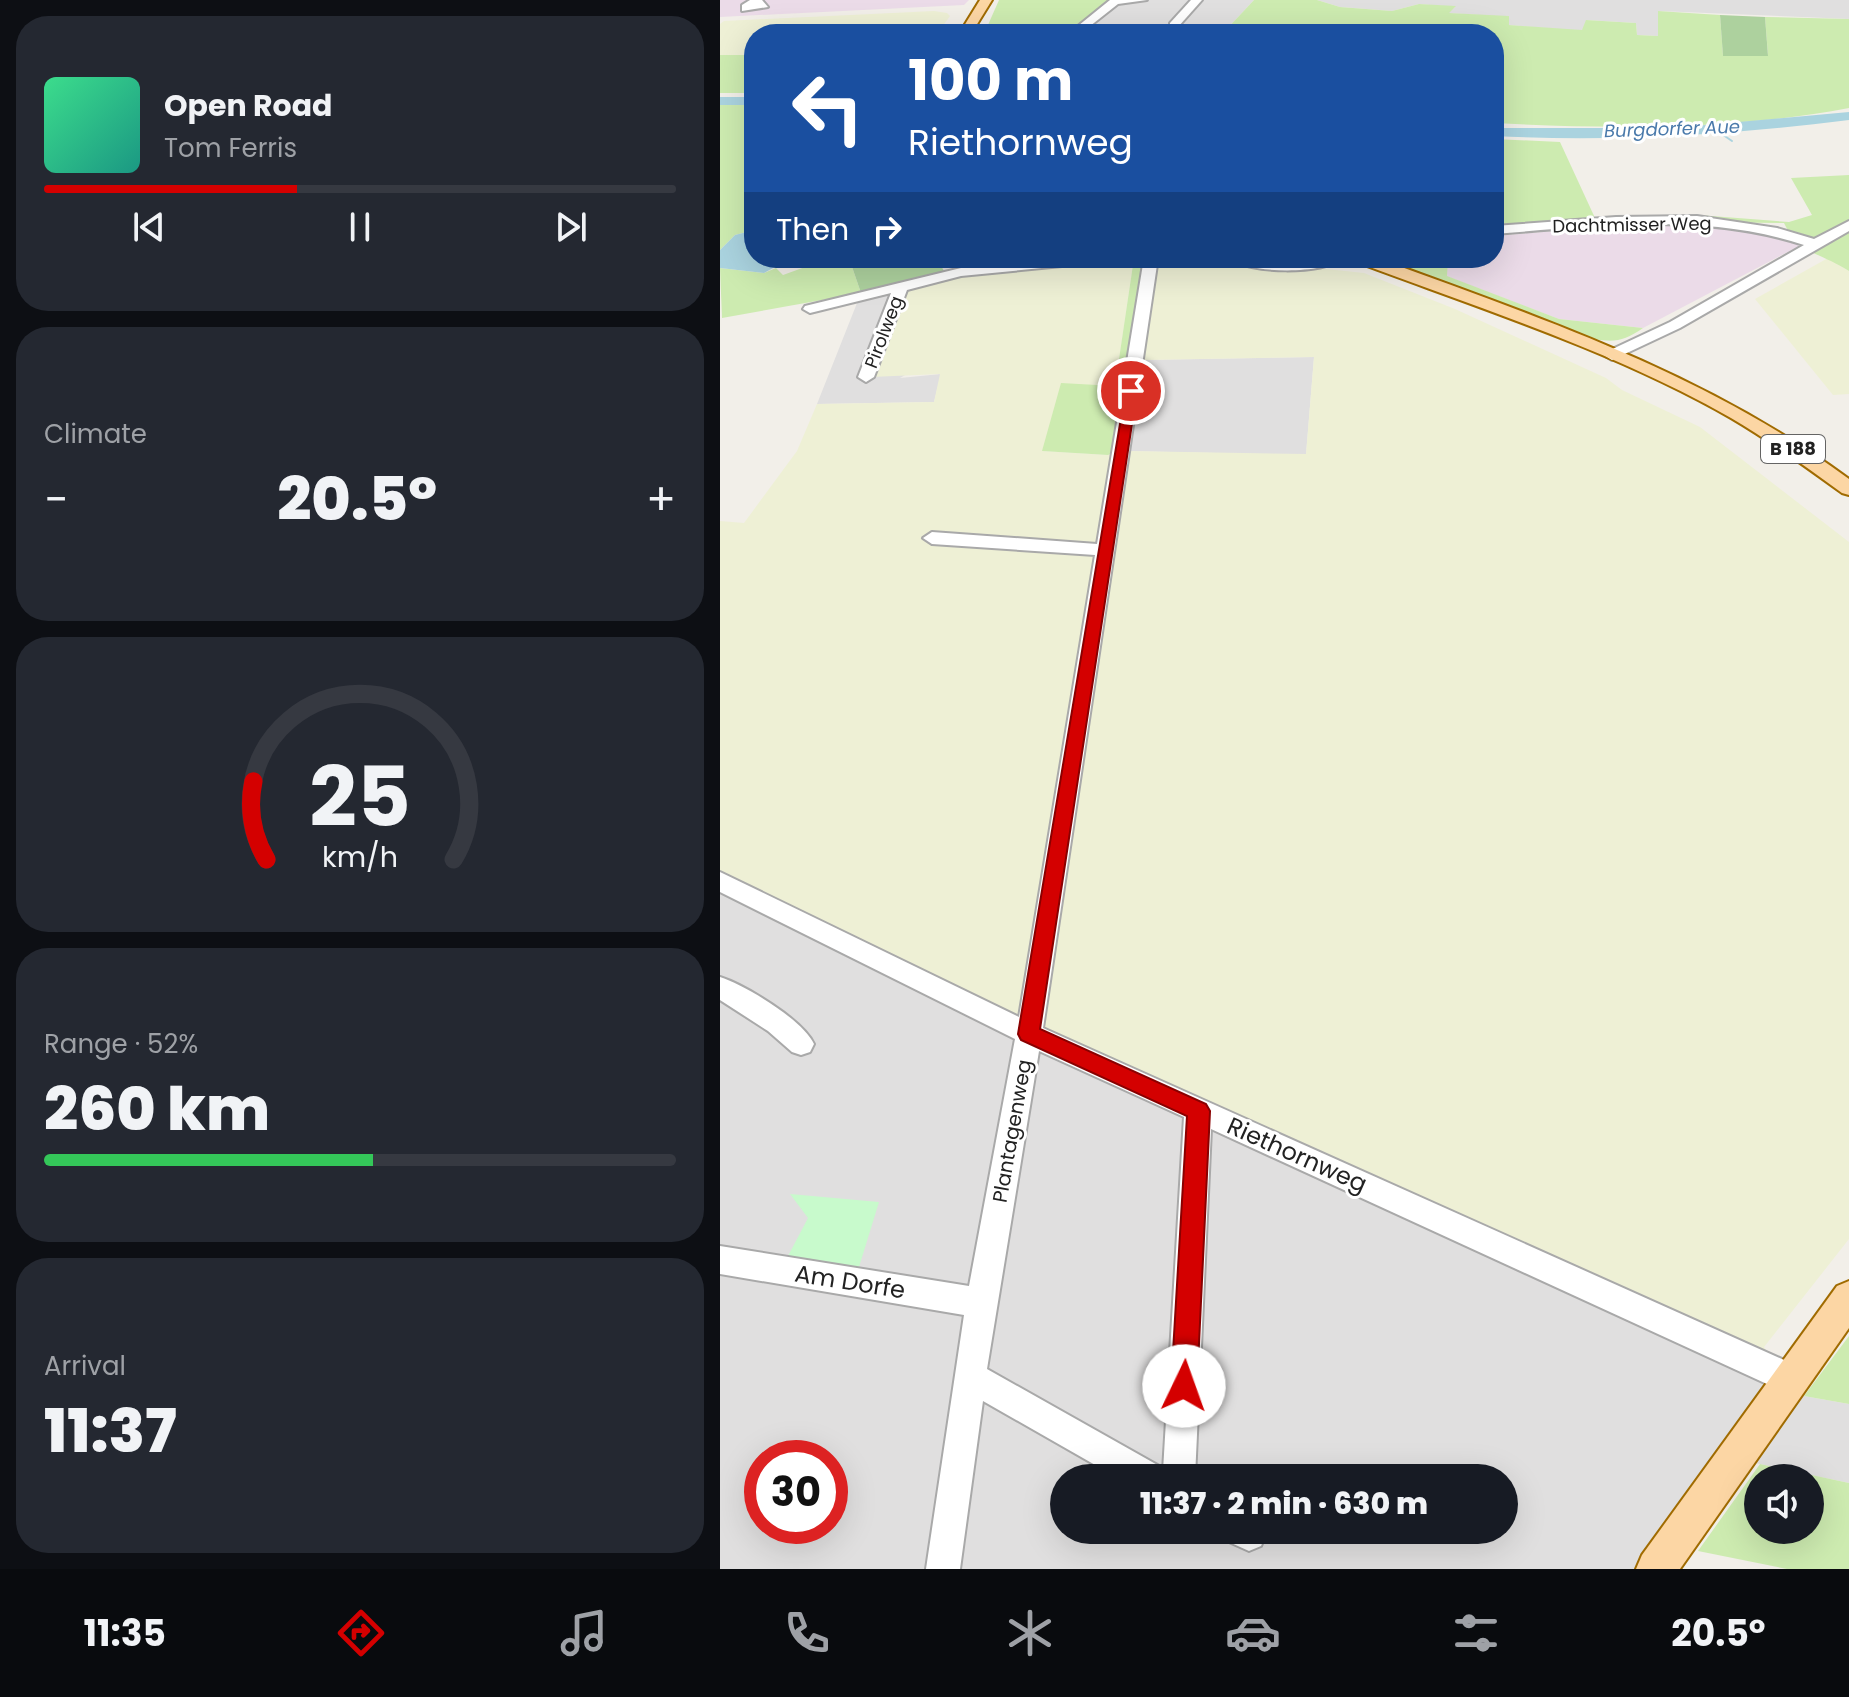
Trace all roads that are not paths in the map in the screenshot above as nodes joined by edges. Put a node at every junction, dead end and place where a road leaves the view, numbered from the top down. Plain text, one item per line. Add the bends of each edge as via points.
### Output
1 (750, 0) edge
2 (757, 0) edge
3 (986, 0) edge
4 (1142, 0) edge
5 (1197, 0) edge
6 (970, 24) edge
7 (1086, 24) edge
8 (1175, 24) edge
9 (1849, 225) edge
10 (1504, 229) edge
11 (1815, 244) junction
12 (994, 268) edge
13 (1149, 268) edge
14 (1388, 268) edge
15 (901, 287) junction
16 (810, 309) dead end
17 (1675, 325) junction
18 (1650, 349) junction
19 (1620, 359) junction
20 (866, 377) dead end
21 (1665, 377) junction
22 (1849, 489) edge
23 (932, 538) dead end
24 (1104, 550) junction
25 (720, 881) edge
26 (720, 987) edge
27 (1029, 1034) junction
28 (801, 1044) dead end
29 (1198, 1111) junction
30 (720, 1260) edge
31 (1849, 1298) edge
32 (981, 1303) junction
33 (972, 1378) junction
34 (1791, 1379) junction
35 (1125, 1464) edge
36 (1180, 1464) edge
37 (943, 1569) edge
38 (1656, 1569) edge

1 - 2 street
3 - 6 main road
4 - 7 street via 1112,3
5 - 8 street
9 - 11 street
10 - 11 street, Dachtmisser Weg via 1712,222 1767,228
11 - 17 street
12 - 15 street
13 - 24 street, Plantagenweg
14 - 19 main road, B 188
15 - 16 street
15 - 20 street, Pirolweg
17 - 18 street
17 - 19 street
18 - 19 street
18 - 21 main road via 1649,356
19 - 21 main road, B 188
21 - 22 main road, B 188 via 1746,420
23 - 24 street
24 - 27 street, Plantagenweg
25 - 27 street, Riethornweg
26 - 28 street
27 - 29 street, Riethornweg
27 - 32 street, Plantagenweg
29 - 34 street, Riethornweg
29 - 36 street
30 - 32 street, Am Dorfe
31 - 34 main road
32 - 33 street, Plantagenweg
33 - 35 street
33 - 37 street, Plantagenweg
34 - 38 main road

